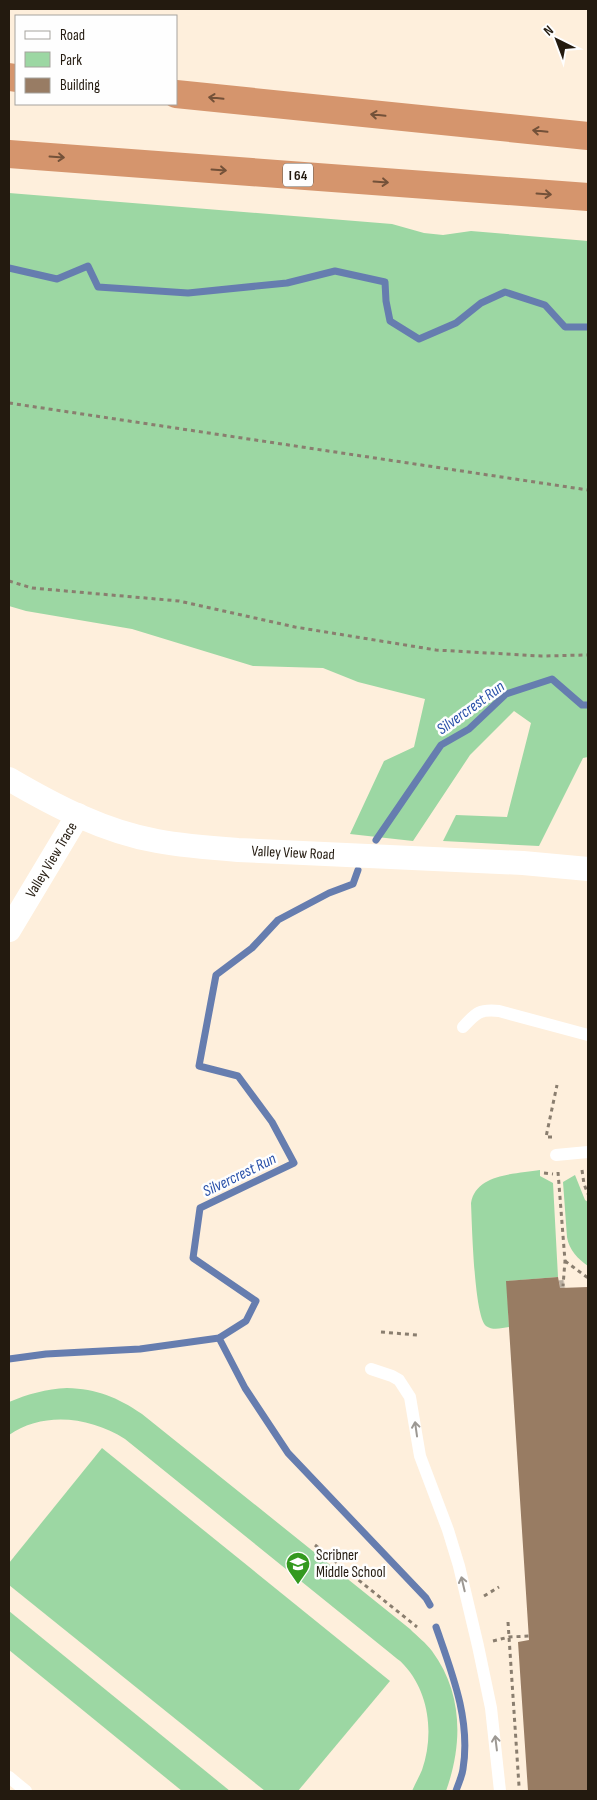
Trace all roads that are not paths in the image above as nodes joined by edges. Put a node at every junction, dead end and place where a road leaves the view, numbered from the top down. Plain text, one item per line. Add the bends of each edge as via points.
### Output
1 (178, 94) edge
2 (588, 136) edge
3 (9, 154) edge
4 (588, 197) edge
5 (9, 779) edge
6 (78, 815) junction
7 (588, 869) edge
8 (9, 930) edge
9 (463, 1028) dead end
10 (588, 1035) edge
11 (588, 1152) edge
12 (556, 1155) dead end
13 (371, 1369) dead end
14 (9, 1777) edge
15 (26, 1791) edge
16 (500, 1791) edge

2 -> 1 highway
3 -> 4 highway, I 64
5 - 6 street, Valley View Road
6 - 7 street, Valley View Road via 156,841 193,847
6 - 8 street, Valley View Trace
9 - 10 lane via 484,1009
11 - 12 lane
16 -> 13 lane via 492,1708 478,1646 459,1566 420,1456 410,1397 398,1380
14 - 15 lane

